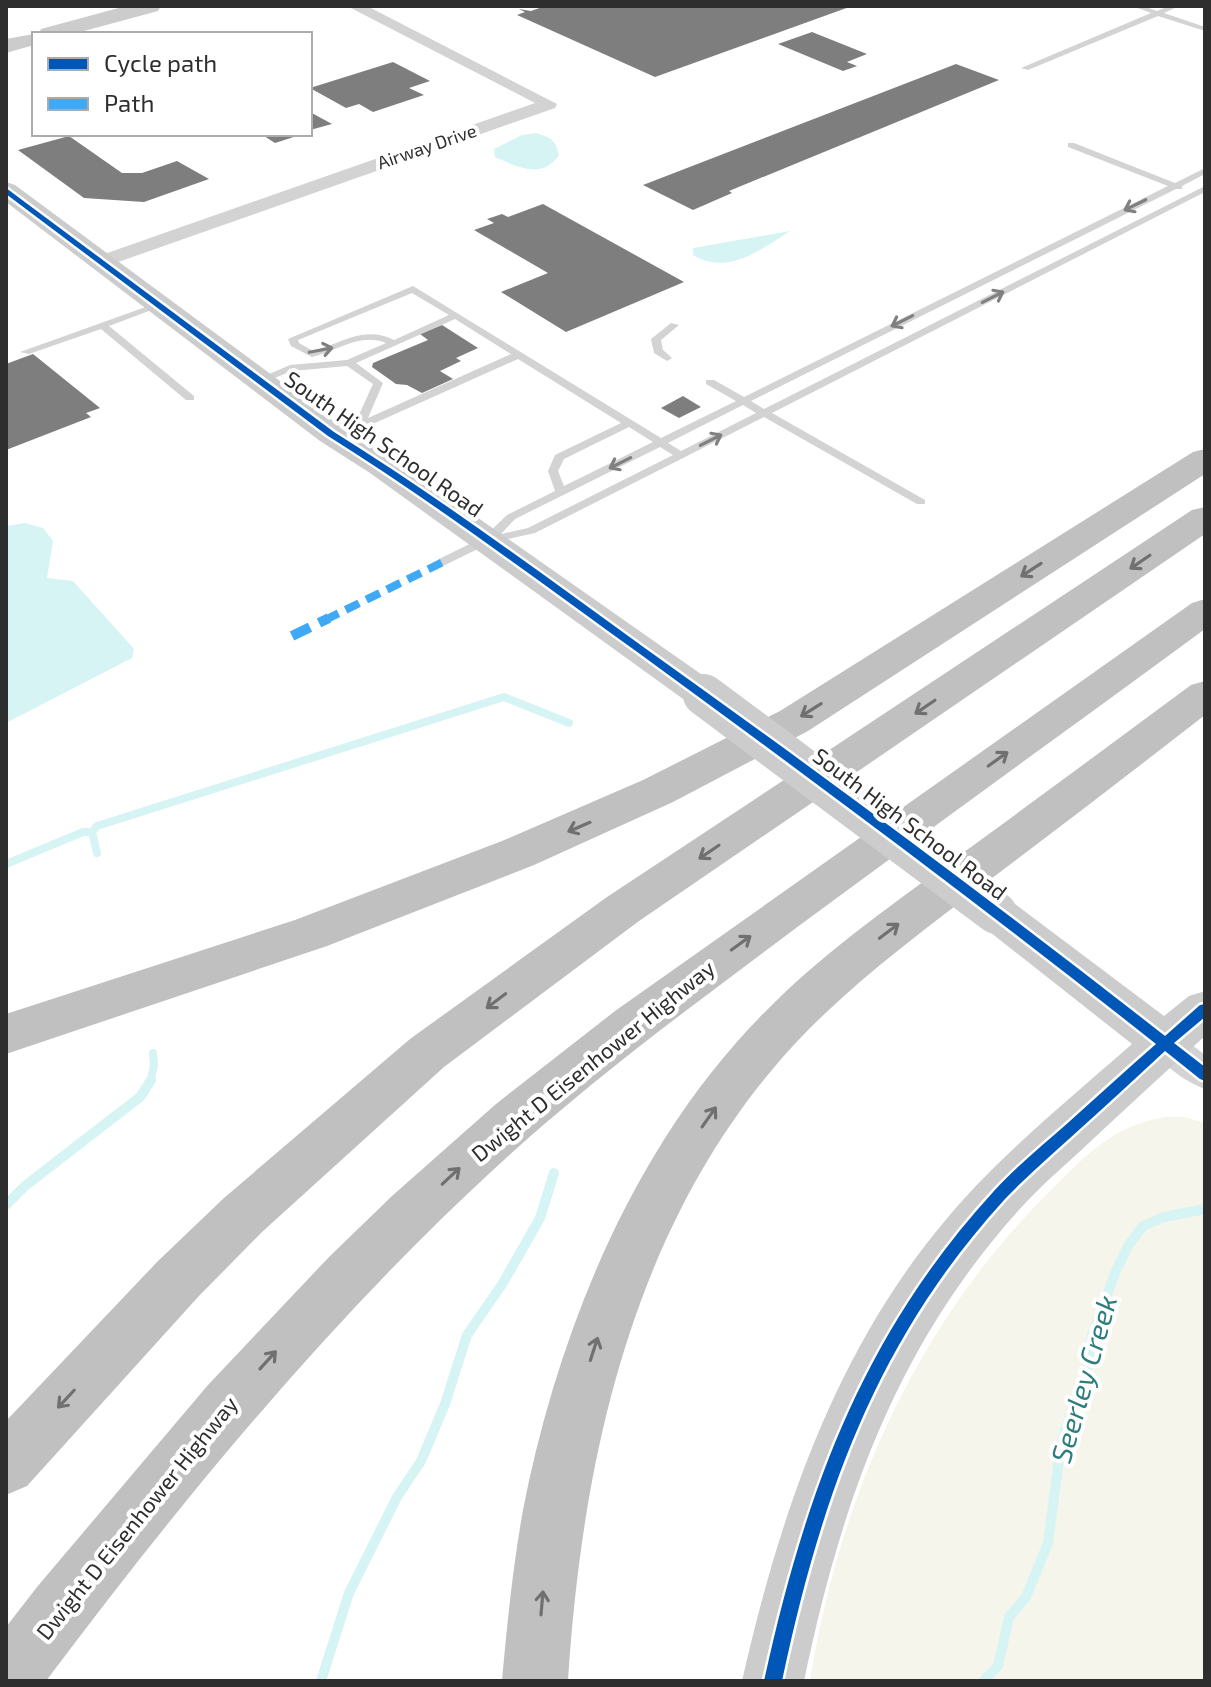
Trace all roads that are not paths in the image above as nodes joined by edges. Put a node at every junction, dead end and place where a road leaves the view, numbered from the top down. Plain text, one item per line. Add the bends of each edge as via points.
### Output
1 (150, 6) edge
2 (355, 6) edge
3 (1136, 6) edge
4 (1166, 8) edge
5 (1205, 20) edge
6 (1205, 29) edge
7 (56, 32) edge
8 (32, 39) edge
9 (6, 46) edge
10 (1025, 68) dead end
11 (1071, 145) dead end
12 (1205, 171) edge
13 (1175, 186) junction
14 (6, 190) edge
15 (1202, 194) edge
16 (100, 262) junction
17 (157, 306) junction
18 (455, 316) junction
19 (102, 325) junction
20 (674, 325) dead end
21 (395, 344) junction
22 (25, 352) dead end
23 (518, 355) junction
24 (667, 358) dead end
25 (349, 363) junction
26 (486, 370) junction
27 (447, 375) dead end
28 (258, 381) junction
29 (710, 382) dead end
30 (415, 389) dead end
31 (190, 398) dead end
32 (744, 401) junction
33 (403, 406) junction
34 (765, 412) junction
35 (361, 421) junction
36 (629, 423) junction
37 (331, 434) junction
38 (660, 442) junction
39 (681, 455) junction
40 (1205, 459) edge
41 (561, 492) junction
42 (921, 502) dead end
43 (1205, 518) edge
44 (487, 540) junction
45 (443, 562) dead end
46 (1205, 611) edge
47 (1205, 694) edge
48 (518, 853) junction
49 (1205, 1009) edge
50 (6, 1012) edge
51 (6, 1034) edge
52 (1165, 1043) junction
53 (1205, 1075) edge
54 (6, 1465) edge
55 (6, 1680) edge
56 (535, 1681) edge
57 (773, 1681) edge

1 - 7 street
2 - 16 street, Airway Drive via 549,104
3 - 4 lane
4 - 5 lane
4 - 6 lane
4 - 10 lane
8 - 9 street
11 - 13 lane
12 - 13 lane
13 - 15 lane
13 -> 32 lane
14 - 16 street, South High School Road
34 -> 15 lane
16 - 17 street, South High School Road
17 - 19 lane
17 - 28 street, South High School Road
18 - 21 lane
18 -> 21 lane via 413,289 297,336 294,344 312,354 370,334
18 - 23 lane
19 - 22 lane
19 - 31 lane
20 - 24 lane via 656,339 658,351
21 - 25 lane
23 - 26 lane
23 - 36 lane
25 - 28 lane via 290,368
25 - 35 lane via 378,383
26 - 27 lane
26 - 33 lane
28 - 37 street, South High School Road
29 - 32 lane
30 - 33 lane
32 - 34 lane
32 - 38 lane
33 - 35 lane
39 -> 34 lane
34 - 42 lane
35 - 37 lane
36 - 38 lane
36 - 41 lane via 559,457 553,471
37 - 44 street, South High School Road
38 - 39 lane
38 -> 41 lane
39 - 44 lane via 531,531
40 -> 48 highway via 794,721 647,797
41 - 44 lane via 511,517
43 -> 54 highway via 623,909 427,1053 243,1215
44 - 45 lane
44 - 52 street, South High School Road, bridge via 704,695
55 -> 46 highway, Dwight D Eisenhower Highway via 216,1418 365,1259 475,1154 673,993
56 -> 47 highway via 550,1536 584,1380 639,1238 707,1119 767,1042 864,951
48 - 50 highway
48 - 51 highway via 311,933
49 - 52 street
52 - 53 street
52 - 57 street via 998,1197 931,1278 894,1334 825,1483 797,1573

